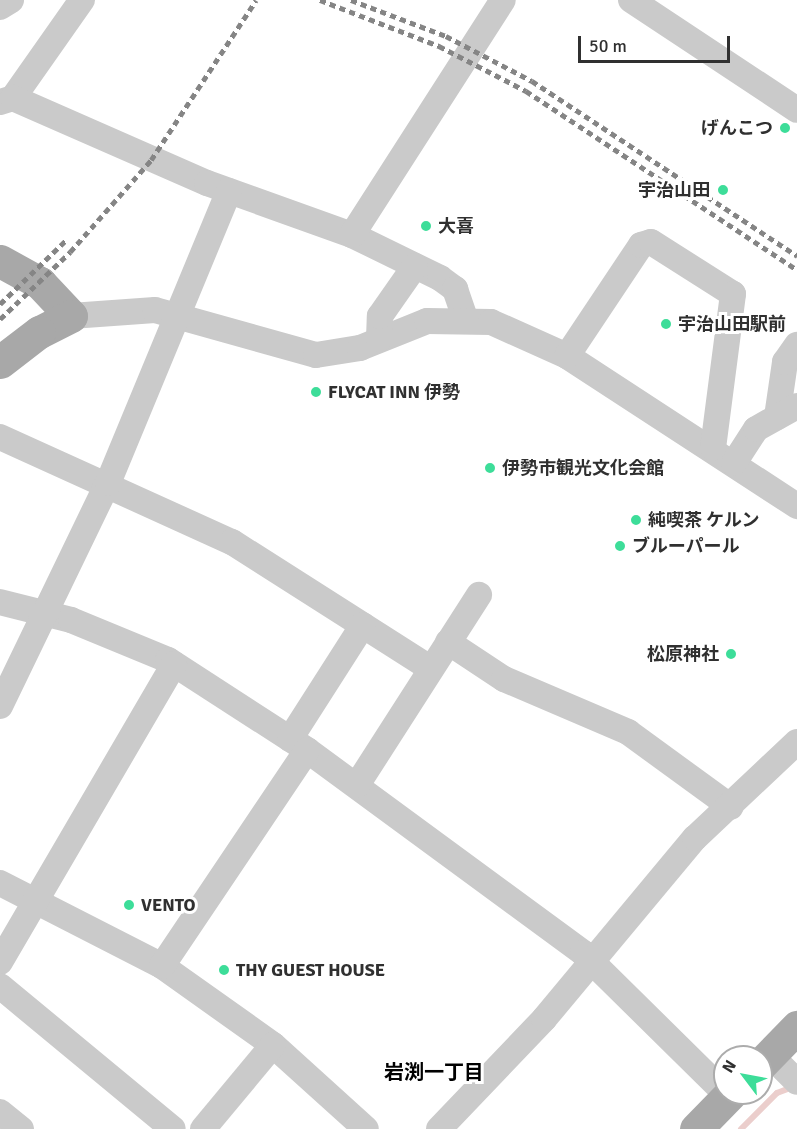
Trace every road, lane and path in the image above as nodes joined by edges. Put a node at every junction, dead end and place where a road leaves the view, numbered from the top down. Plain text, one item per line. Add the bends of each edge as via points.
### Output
1 (11, 0) edge
2 (82, 0) edge
3 (503, 0) edge
4 (631, 0) edge
5 (0, 7) edge
6 (6, 100) edge
7 (797, 110) edge
8 (229, 192) junction
9 (352, 235) junction
10 (0, 261) edge
11 (415, 266) junction
12 (179, 314) junction
13 (71, 316) junction
14 (465, 318) junction
15 (379, 339) junction
16 (797, 345) edge
17 (567, 356) junction
18 (0, 362) edge
19 (790, 371) edge
20 (787, 411) edge
21 (0, 437) edge
22 (713, 448) junction
23 (734, 463) junction
24 (108, 483) junction
25 (797, 506) edge
26 (479, 595) dead end
27 (0, 602) edge
28 (48, 612) junction
29 (363, 625) junction
30 (448, 642) junction
31 (174, 664) junction
32 (430, 669) junction
33 (0, 706) edge
34 (797, 742) edge
35 (298, 744) junction
36 (357, 785) junction
37 (731, 807) junction
38 (0, 883) edge
39 (36, 900) junction
40 (0, 960) edge
41 (590, 961) junction
42 (162, 966) junction
43 (0, 986) edge
44 (797, 1027) edge
45 (273, 1045) junction
46 (779, 1069) edge
47 (713, 1080) edge
48 (719, 1105) edge
49 (0, 1112) edge
50 (21, 1129) edge
51 (173, 1129) edge
52 (203, 1129) edge
53 (366, 1129) edge
54 (439, 1129) edge
55 (696, 1129) edge

1 - 5 street
2 - 6 street
3 - 9 street
4 - 7 street
6 - 8 street
8 - 9 street
8 - 12 street
9 - 11 street
10 - 13 main road via 40,283
11 - 14 street via 455,289
11 - 15 street via 380,316
12 - 13 street via 134,310
12 - 15 street via 316,355
12 - 24 street
13 - 18 main road via 39,332
14 - 15 street via 427,321
14 - 17 street via 520,332
16 - 19 street
17 - 22 street
17 - 22 street via 641,244 651,242 733,294
19 - 20 street
20 - 23 street via 756,429
21 - 24 street
22 - 23 street
23 - 25 street
24 - 28 street
24 - 29 street via 232,542
26 - 30 street
27 - 28 street
28 - 31 street
28 - 33 street
29 - 32 street
29 - 35 street
30 - 32 street
30 - 37 street via 504,679 628,732
31 - 35 street
31 - 39 street
32 - 36 street
34 - 37 street
35 - 36 street
35 - 42 street
36 - 41 street
37 - 41 street via 640,897
38 - 39 street
39 - 40 street
39 - 42 street
41 - 47 street
41 - 54 street via 544,1019
42 - 45 street
43 - 51 street
44 - 46 main road
45 - 52 street
45 - 53 street
48 - 55 main road
49 - 50 street

